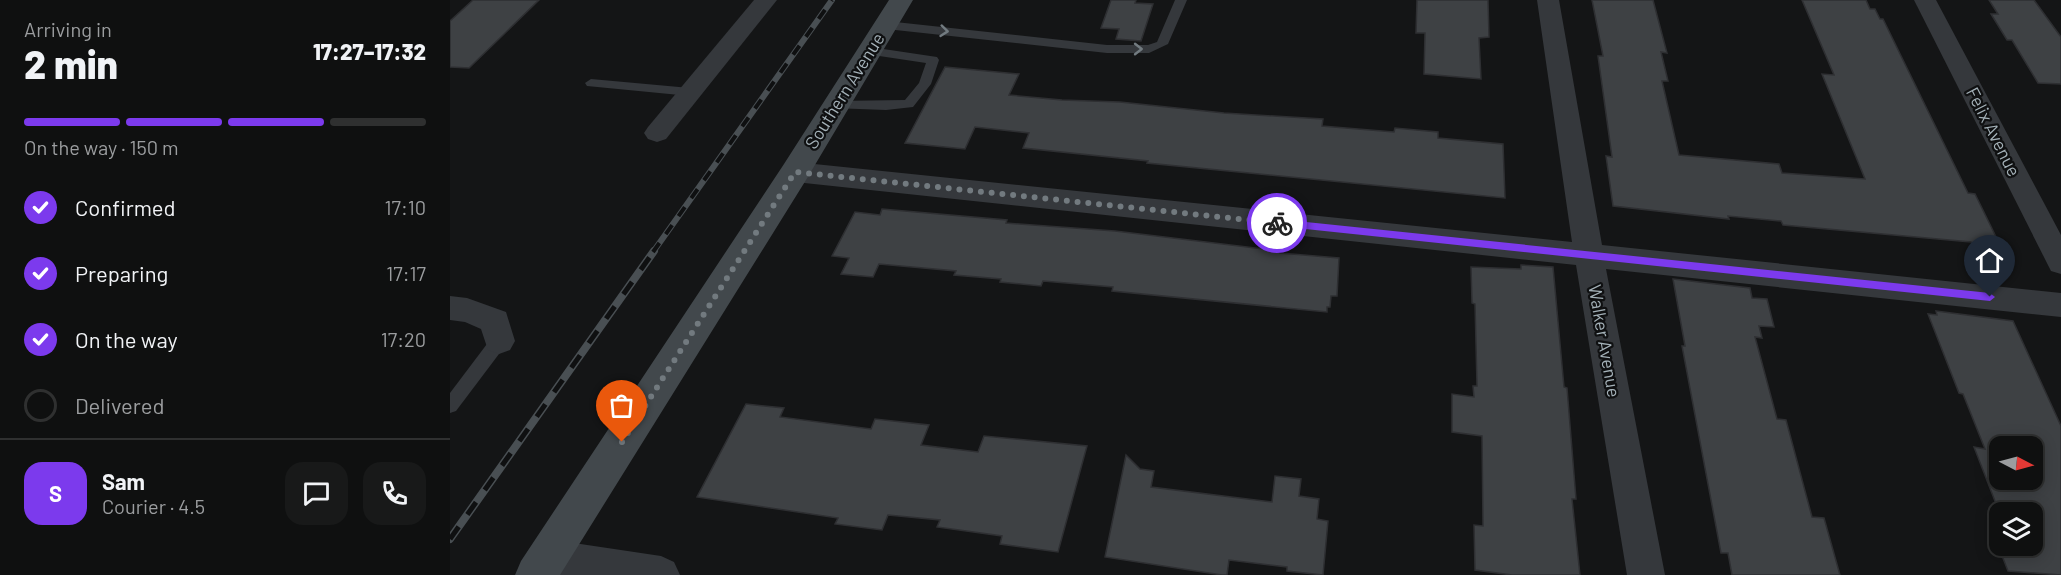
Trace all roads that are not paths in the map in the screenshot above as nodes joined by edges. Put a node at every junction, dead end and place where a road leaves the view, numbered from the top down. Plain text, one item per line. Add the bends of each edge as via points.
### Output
1 (765, 0) edge
2 (1181, 0) edge
3 (1548, 0) edge
4 (1925, 0) edge
5 (886, 26) edge
6 (591, 83) dead end
7 (690, 92) junction
8 (836, 105) junction
9 (657, 133) dead end
10 (795, 172) junction
11 (1589, 256) junction
12 (2061, 263) edge
13 (2061, 304) edge
14 (450, 308) edge
15 (499, 341) joint
16 (450, 406) edge
17 (542, 566) edge
18 (662, 575) edge
19 (1646, 575) edge

1 - 7 street
5 -> 2 lane via 1107,49 1149,49 1162,44
3 - 11 street, Walker Avenue
4 - 12 street, Felix Avenue
5 - 8 main road, Southern Avenue
5 - 8 lane via 933,60 925,84 909,104
6 - 7 lane
7 - 9 street
8 - 10 main road, Southern Avenue
10 - 11 street
10 - 17 main road, Southern Avenue
11 - 13 street
11 - 19 street, Walker Avenue
14 - 15 street via 467,309 495,321
15 - 16 lane
17 - 18 street

